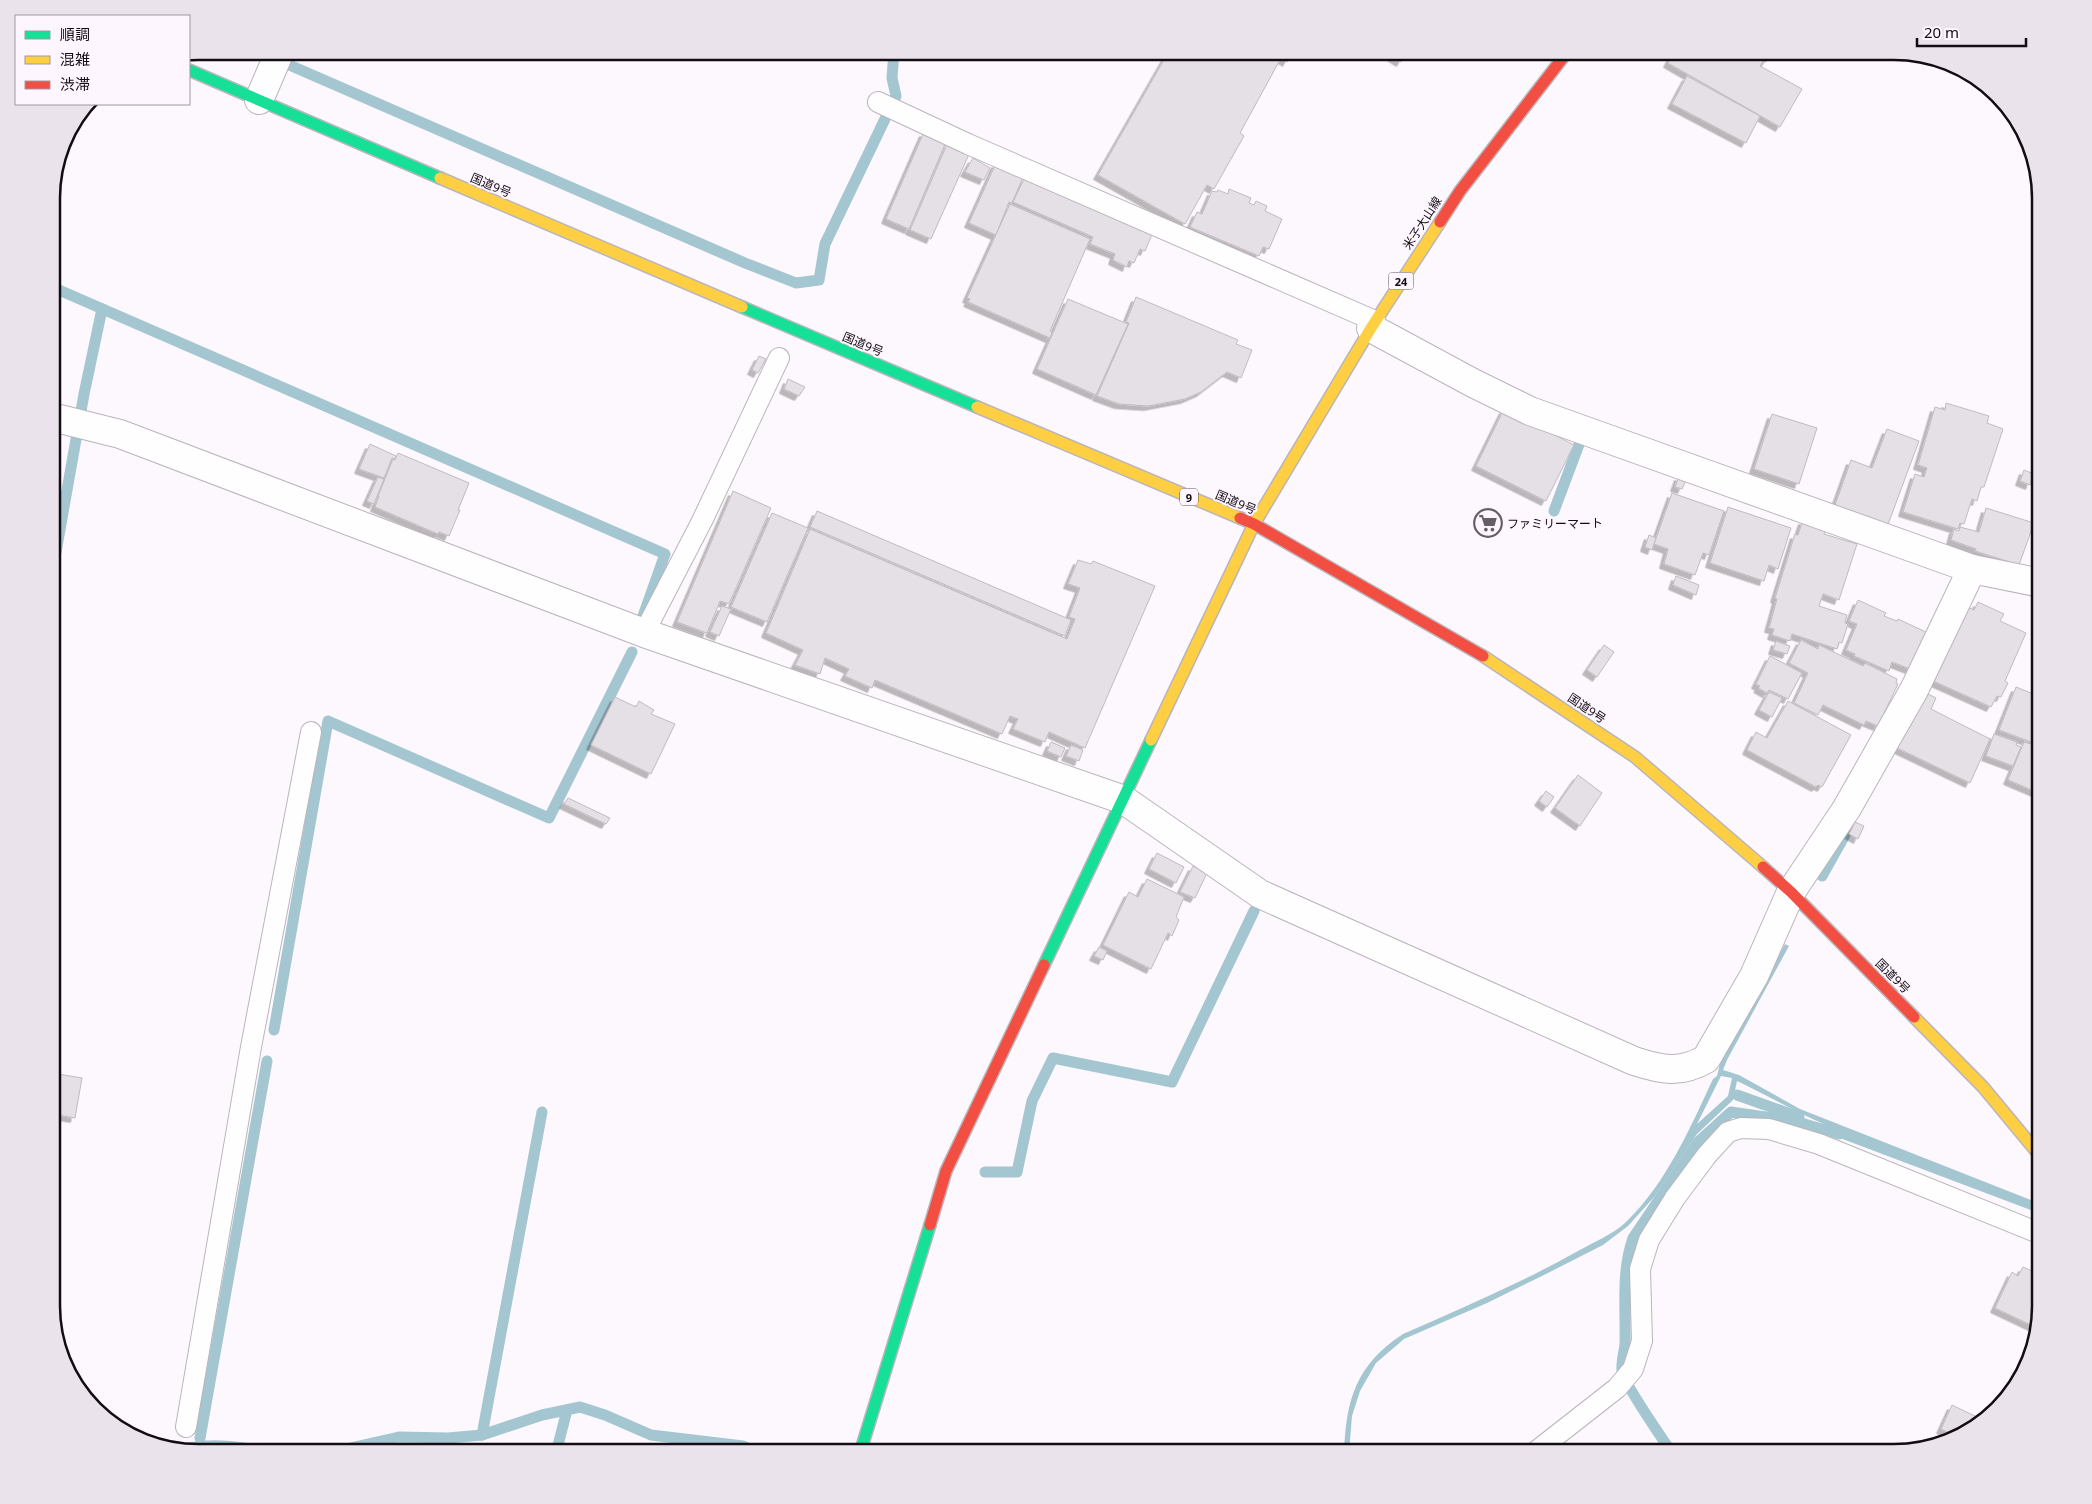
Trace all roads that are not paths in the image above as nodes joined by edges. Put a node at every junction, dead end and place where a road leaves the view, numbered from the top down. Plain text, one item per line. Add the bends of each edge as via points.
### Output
1 (276, 60) edge
2 (1561, 60) edge
3 (190, 70) edge
4 (259, 100) junction
5 (878, 102) dead end
6 (1373, 324) junction
7 (779, 358) dead end
8 (60, 419) edge
9 (1254, 524) junction
10 (1972, 569) junction
11 (2032, 581) edge
12 (644, 633) junction
13 (311, 732) dead end
14 (1124, 800) junction
15 (1791, 892) junction
16 (2032, 1146) edge
17 (2032, 1230) edge
18 (186, 1427) dead end
19 (863, 1444) edge
20 (1545, 1444) edge

1 - 4 street
2 - 6 main road, 米子大山線 / 24 via 1460,191
3 - 4 main road, 国道9号 / 9
4 - 9 main road, 国道9号 / 9
5 - 6 lane
6 - 9 main road, 米子大山線 / 24
6 - 10 street via 1472,383 1530,411
7 - 12 lane via 702,521
8 - 12 street via 120,434
9 - 14 main road, 米子大山線
9 - 15 main road, 国道9号 / 9 via 1468,646 1635,757
10 - 11 street
10 - 15 street via 1909,699 1848,808
12 - 14 street
13 - 18 lane via 251,1046
14 - 15 street via 1260,894 1625,1057 1658,1068 1677,1069 1706,1059 1754,976
14 - 19 main road, 米子大山線 via 946,1170
15 - 16 main road, 国道9号 / 9 via 1983,1087
17 - 20 lane via 1819,1144 1769,1129 1741,1128 1728,1132 1706,1155 1649,1240 1640,1269 1642,1341 1633,1369 1617,1388

